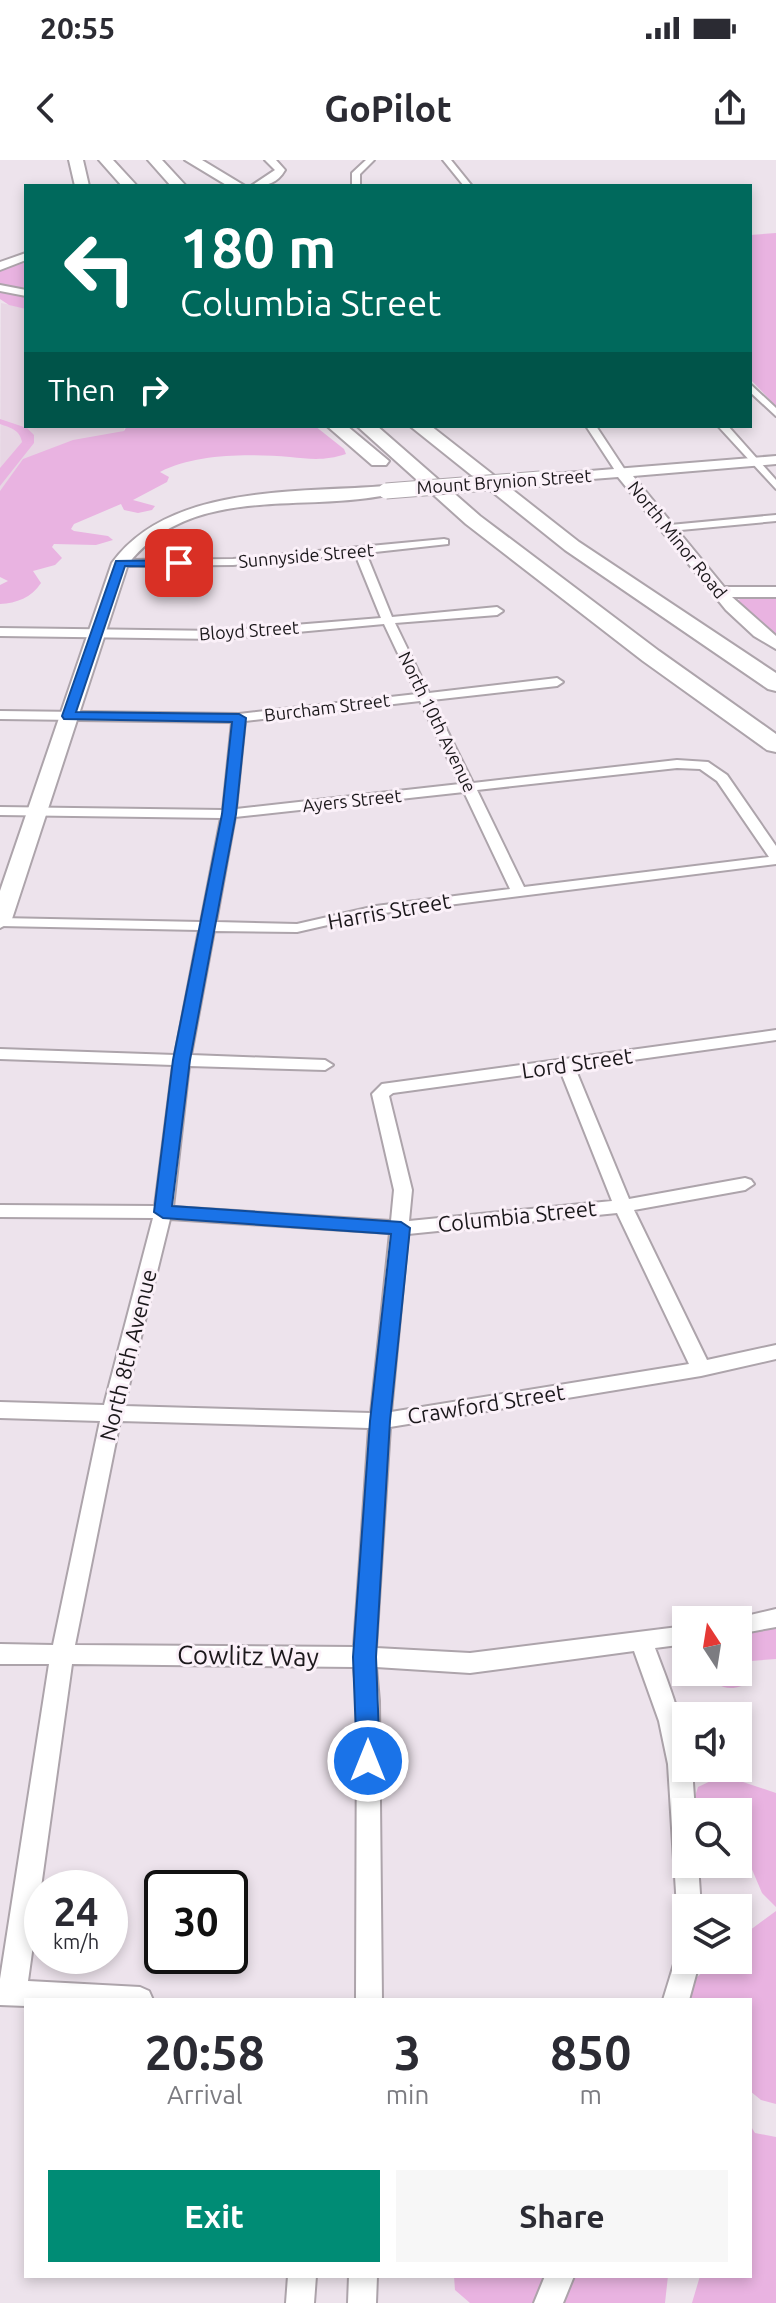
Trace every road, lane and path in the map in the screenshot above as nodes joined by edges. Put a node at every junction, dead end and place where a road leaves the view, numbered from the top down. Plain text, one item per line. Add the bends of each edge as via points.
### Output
1 (76, 160) edge
2 (106, 160) edge
3 (155, 160) edge
4 (192, 160) edge
5 (270, 160) edge
6 (370, 160) edge
7 (447, 160) edge
8 (82, 184) edge
9 (128, 184) edge
10 (177, 184) edge
11 (234, 184) edge
12 (260, 184) edge
13 (356, 184) edge
14 (466, 184) edge
15 (24, 257) edge
16 (0, 266) edge
17 (0, 288) edge
18 (24, 293) edge
19 (752, 389) edge
20 (776, 413) edge
21 (339, 428) edge
22 (368, 428) edge
23 (422, 428) edge
24 (592, 428) edge
25 (725, 428) edge
26 (776, 460) edge
27 (755, 461) junction
28 (622, 473) junction
29 (776, 486) edge
30 (776, 518) edge
31 (670, 528) junction
32 (444, 542) dead end
33 (360, 552) junction
34 (120, 563) junction
35 (538, 570) junction
36 (719, 592) junction
37 (776, 592) edge
38 (497, 611) dead end
39 (387, 619) junction
40 (0, 632) edge
41 (95, 633) junction
42 (776, 644) edge
43 (557, 682) dead end
44 (776, 684) edge
45 (425, 696) junction
46 (0, 715) edge
47 (68, 716) junction
48 (239, 718) junction
49 (776, 745) edge
50 (469, 788) junction
51 (0, 811) edge
52 (37, 811) junction
53 (229, 814) junction
54 (776, 858) edge
55 (518, 890) junction
56 (0, 922) edge
57 (208, 928) junction
58 (776, 1035) edge
59 (0, 1054) edge
60 (182, 1060) junction
61 (325, 1065) dead end
62 (566, 1065) junction
63 (745, 1184) dead end
64 (623, 1206) junction
65 (0, 1211) edge
66 (163, 1212) junction
67 (401, 1228) junction
68 (776, 1352) edge
69 (701, 1369) junction
70 (0, 1410) edge
71 (112, 1413) junction
72 (380, 1421) junction
73 (776, 1618) edge
74 (752, 1622) edge
75 (672, 1638) edge
76 (642, 1643) junction
77 (0, 1654) edge
78 (62, 1654) junction
79 (364, 1657) junction
80 (682, 1798) edge
81 (683, 1974) edge
82 (7, 1992) edge
83 (107, 1998) edge
84 (369, 1998) edge
85 (677, 1998) edge
86 (302, 2278) edge
87 (363, 2278) edge
88 (559, 2278) edge
89 (300, 2303) edge
90 (362, 2303) edge
91 (548, 2303) edge

1 - 8 highway
2 - 9 highway
3 - 10 highway
4 - 11 highway
5 - 12 street via 280,170
6 - 13 street via 356,173
7 - 14 street
15 - 16 street
17 - 18 street
19 - 20 street
21 - 35 highway via 470,532
22 - 35 highway
23 - 44 highway via 572,546
24 - 28 street, North Minor Road
25 - 27 street
26 - 27 street, Mount Brynion Street
27 - 28 street, Mount Brynion Street
27 - 29 street
28 - 31 street, North Minor Road
28 - 34 street, Mount Brynion Street, bridge via 232,505 164,523 136,542
30 - 31 street
31 - 36 street, North Minor Road
32 - 33 street, Sunnyside Street
33 - 34 street, Sunnyside Street via 233,562
33 - 39 street, North 10th Avenue
34 - 41 street
35 - 49 highway
36 - 37 street
36 - 42 street, North Minor Road
38 - 39 street, Bloyd Street
39 - 41 street, Bloyd Street via 220,635
39 - 45 street, North 10th Avenue
40 - 41 street, Bloyd Street
41 - 47 street
43 - 45 street, Burcham Street
45 - 48 street, Burcham Street
45 - 50 street, North 10th Avenue
46 - 47 street, Burcham Street
47 - 48 street, Burcham Street
47 - 52 street
48 - 53 street, North 8th Avenue
50 - 53 street, Ayers Street
50 - 54 street, Ayers Street via 703,765 722,778
50 - 55 street, North 10th Avenue
51 - 52 street, Ayers Street
52 - 53 street, Ayers Street
52 - 56 street
53 - 57 street, North 8th Avenue
54 - 55 street, Harris Street
55 - 57 street, Harris Street via 376,910 297,928
56 - 57 street, Harris Street
57 - 60 street, North 8th Avenue
58 - 62 street, Lord Street
59 - 60 street
60 - 61 street
60 - 66 street, North 8th Avenue
62 - 64 street
62 - 67 street, Lord Street via 388,1088 380,1094 403,1190
63 - 64 street, Columbia Street
64 - 67 street, Columbia Street
64 - 69 street
65 - 66 street, Columbia Street
66 - 67 street, Columbia Street
66 - 71 street, North 8th Avenue
67 - 72 street
68 - 69 street, Crawford Street
69 - 72 street, Crawford Street
70 - 71 street, Crawford Street
71 - 72 street, Crawford Street
71 - 78 street, North 8th Avenue
72 - 79 street
73 - 74 street
75 - 76 street, Cowlitz Way
76 - 79 street, Cowlitz Way via 470,1663
76 - 80 street via 670,1721
77 - 78 street, Cowlitz Way
78 - 79 street, Cowlitz Way
78 - 82 street, North 8th Avenue
79 - 84 street
81 - 85 street
82 - 83 street
86 - 89 street
87 - 90 street
88 - 91 street

